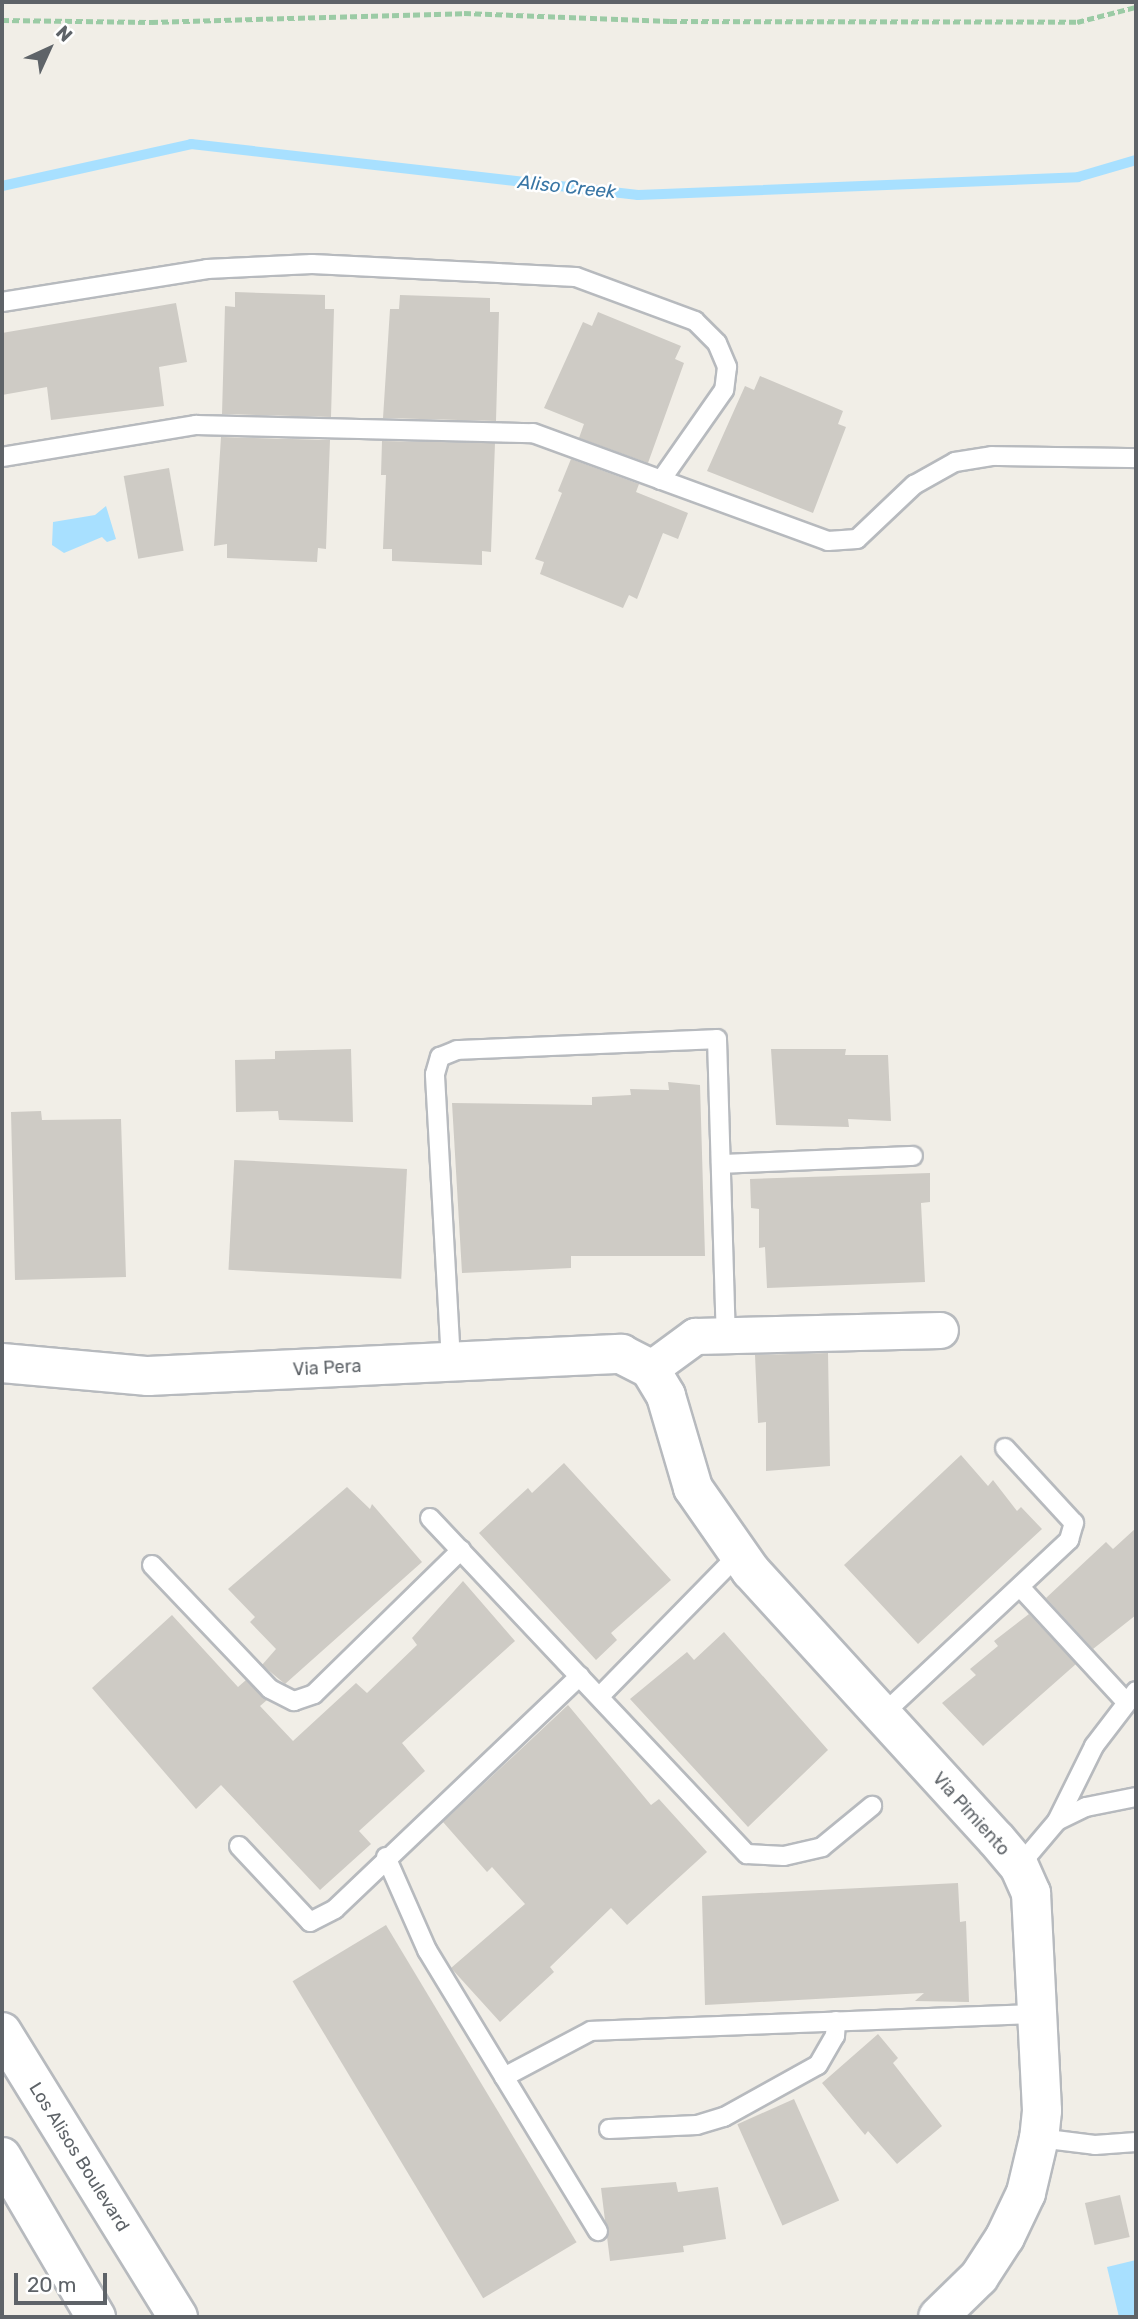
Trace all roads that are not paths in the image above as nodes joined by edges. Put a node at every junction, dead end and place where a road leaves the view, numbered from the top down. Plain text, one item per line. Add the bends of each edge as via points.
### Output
1 (2, 302) edge
2 (2, 457) edge
3 (1136, 458) edge
4 (661, 480) junction
5 (913, 1156) dead end
6 (721, 1164) junction
7 (940, 1330) dead end
8 (726, 1336) junction
9 (451, 1362) junction
10 (2, 1363) edge
11 (650, 1369) junction
12 (1005, 1448) dead end
13 (430, 1518) dead end
14 (461, 1550) junction
15 (739, 1554) junction
16 (152, 1565) dead end
17 (1020, 1587) junction
18 (580, 1676) junction
19 (600, 1696) junction
20 (1131, 1696) edge
21 (881, 1716) junction
22 (1136, 1797) edge
23 (872, 1806) dead end
24 (1057, 1821) junction
25 (239, 1846) dead end
26 (386, 1857) junction
27 (1019, 1867) junction
28 (1038, 2014) junction
29 (836, 2021) junction
30 (2, 2032) edge
31 (504, 2077) junction
32 (609, 2129) dead end
33 (1039, 2138) junction
34 (1136, 2142) edge
35 (7, 2180) edge
36 (598, 2231) dead end
37 (941, 2316) edge
38 (96, 2317) edge
39 (178, 2317) edge

1 - 4 lane via 207,269 312,264 576,277 695,321 717,343 727,367 724,390
2 - 4 lane via 196,425 533,433
3 - 4 lane via 992,456 955,462 914,485 870,530 843,541 828,541
5 - 6 lane
6 - 8 lane
6 - 9 lane via 717,1040 457,1050 440,1057 435,1074
7 - 8 street
8 - 11 street via 695,1336
9 - 10 street, Via Pera via 148,1376
9 - 11 street, Via Pera via 621,1354
11 - 15 street, Via Pimiento via 666,1396 693,1488
12 - 17 lane via 1074,1523 1069,1540
13 - 14 lane
14 - 16 lane via 314,1694 294,1701 270,1689
14 - 18 lane
15 - 19 lane
15 - 21 street, Via Pimiento
17 - 20 lane
17 - 21 lane
18 - 19 lane
18 - 26 lane
19 - 23 lane via 747,1854 783,1856 821,1847
20 - 24 lane via 1094,1746
21 - 27 street, Via Pimiento
22 - 24 lane via 1086,1807
24 - 27 lane
25 - 26 lane via 310,1922 335,1909
26 - 31 lane via 427,1950
27 - 28 street, Via Pimiento via 1031,1893
28 - 29 lane
28 - 33 street, Via Pimiento
29 - 31 lane via 591,2032
29 - 32 lane via 835,2036 818,2065 724,2117 697,2125
30 - 39 street, Los Alisos Boulevard
31 - 36 lane
33 - 34 lane via 1095,2145
33 - 37 street, Via Pimiento via 1026,2193 1005,2237 979,2277
35 - 38 street

